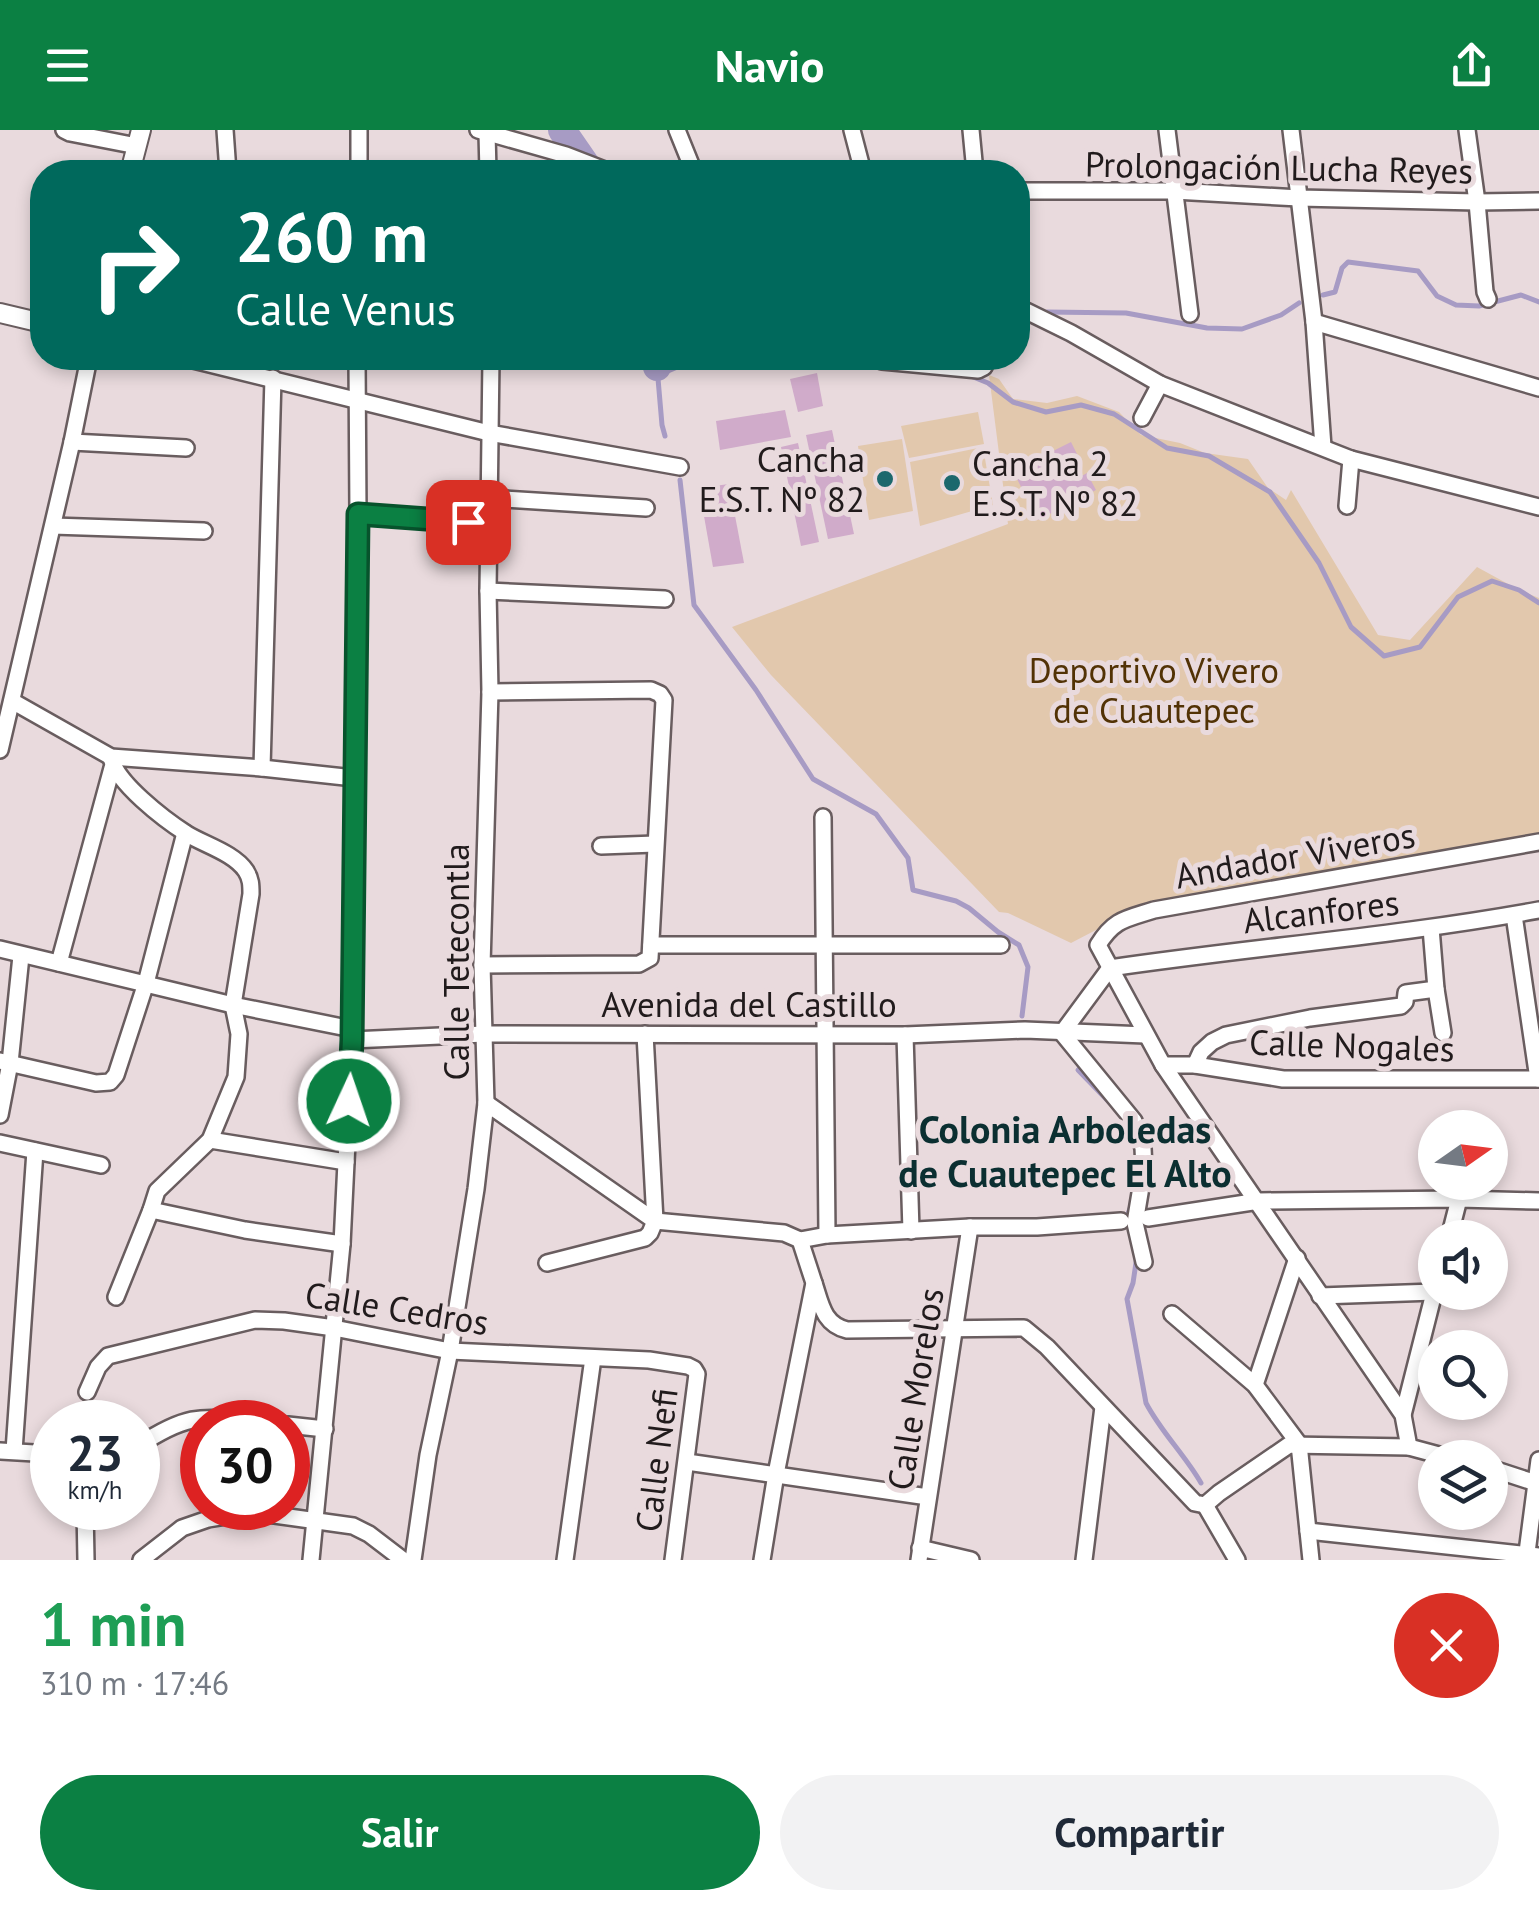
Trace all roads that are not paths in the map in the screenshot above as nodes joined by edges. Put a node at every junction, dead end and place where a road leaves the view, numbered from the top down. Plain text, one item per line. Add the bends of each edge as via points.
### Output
1 (64, 130) edge
2 (226, 130) edge
3 (360, 130) edge
4 (677, 130) edge
5 (852, 130) edge
6 (971, 130) edge
7 (1167, 130) edge
8 (1467, 130) edge
9 (482, 131) edge
10 (1294, 131) edge
11 (138, 140) edge
12 (227, 160) edge
13 (359, 160) edge
14 (486, 160) edge
15 (577, 160) edge
16 (689, 160) edge
17 (860, 160) edge
18 (975, 160) edge
19 (1030, 191) edge
20 (1174, 191) junction
21 (1299, 198) junction
22 (1539, 201) edge
23 (1477, 202) junction
24 (1488, 299) dead end
25 (0, 313) edge
26 (1030, 313) edge
27 (1190, 314) dead end
28 (30, 321) edge
29 (1314, 322) junction
30 (86, 370) edge
31 (238, 370) edge
32 (357, 370) edge
33 (491, 370) edge
34 (273, 378) junction
35 (1160, 384) junction
36 (1539, 388) edge
37 (357, 400) junction
38 (1142, 418) dead end
39 (490, 433) junction
40 (72, 442) junction
41 (1323, 447) junction
42 (186, 448) dead end
43 (1352, 459) junction
44 (680, 468) dead end
45 (489, 498) junction
46 (1347, 506) dead end
47 (1539, 506) edge
48 (646, 508) dead end
49 (358, 514) junction
50 (489, 523) junction
51 (53, 526) junction
52 (204, 531) dead end
53 (488, 591) junction
54 (665, 599) dead end
55 (490, 692) junction
56 (12, 702) junction
57 (0, 750) edge
58 (112, 762) junction
59 (262, 768) junction
60 (354, 778) junction
61 (824, 818) dead end
62 (185, 832) junction
63 (1539, 842) edge
64 (654, 844) junction
65 (601, 846) dead end
66 (1539, 910) edge
67 (1514, 915) junction
68 (1431, 928) junction
69 (826, 944) junction
70 (651, 945) junction
71 (1002, 945) dead end
72 (0, 949) edge
73 (21, 956) junction
74 (59, 962) junction
75 (482, 964) junction
76 (1110, 968) junction
77 (146, 983) junction
78 (1436, 990) junction
79 (234, 1005) junction
80 (1062, 1033) junction
81 (352, 1034) junction
82 (484, 1034) junction
83 (645, 1034) junction
84 (1444, 1034) dead end
85 (825, 1035) junction
86 (905, 1035) junction
87 (1145, 1035) junction
88 (5, 1062) edge
89 (1195, 1064) junction
90 (1164, 1065) junction
91 (1539, 1079) edge
92 (486, 1102) junction
93 (0, 1115) edge
94 (210, 1140) junction
95 (0, 1143) edge
96 (35, 1151) junction
97 (346, 1162) junction
98 (101, 1165) dead end
99 (1418, 1199) edge
100 (1500, 1200) edge
101 (1259, 1201) junction
102 (1539, 1201) edge
103 (151, 1210) junction
104 (1148, 1218) dead end
105 (1122, 1220) dead end
106 (656, 1221) junction
107 (970, 1228) junction
108 (911, 1232) junction
109 (827, 1235) junction
110 (800, 1240) junction
111 (342, 1244) junction
112 (1296, 1258) junction
113 (1144, 1262) dead end
114 (547, 1263) dead end
115 (814, 1283) junction
116 (1418, 1292) edge
117 (1320, 1296) junction
118 (116, 1298) dead end
119 (1430, 1310) edge
120 (1172, 1314) dead end
121 (955, 1327) junction
122 (334, 1328) junction
123 (450, 1351) junction
124 (593, 1358) junction
125 (694, 1369) joint
126 (1255, 1386) junction
127 (87, 1392) dead end
128 (1103, 1407) junction
129 (1403, 1415) junction
130 (310, 1427) edge
131 (325, 1429) junction
132 (1299, 1444) junction
133 (1409, 1447) junction
134 (1418, 1449) edge
135 (7, 1451) edge
136 (1539, 1460) edge
137 (687, 1462) junction
138 (776, 1474) junction
139 (1508, 1474) edge
140 (1538, 1483) edge
141 (928, 1497) junction
142 (1206, 1505) junction
143 (313, 1520) junction
144 (85, 1530) edge
145 (1308, 1530) junction
146 (920, 1554) edge
147 (1531, 1557) edge
148 (86, 1560) edge
149 (141, 1560) edge
150 (310, 1560) edge
151 (403, 1560) edge
152 (413, 1560) edge
153 (565, 1560) edge
154 (673, 1560) edge
155 (762, 1560) edge
156 (971, 1560) edge
157 (1084, 1560) edge
158 (1238, 1560) edge
159 (1311, 1560) edge

1 - 11 street
2 - 12 street
3 - 13 street
4 - 16 street
5 - 17 street
6 - 18 street
7 - 20 street
8 - 23 street
9 - 14 street
9 - 15 street
10 - 21 street
19 - 20 street, Prolongación Lucha Reyes
20 - 21 street, Prolongación Lucha Reyes
20 - 27 street
21 - 23 street, Prolongación Lucha Reyes
21 - 29 street
22 - 23 street, Prolongación Lucha Reyes
23 - 24 street
25 - 28 street
26 - 35 street
29 - 36 street
29 - 41 street
30 - 40 street
31 - 34 street
32 - 37 street
33 - 39 street, Calle Tetecontla
34 - 37 street
34 - 59 street
35 - 38 street
35 - 41 street
37 - 39 street
37 - 49 street
39 - 44 street
39 - 45 street, Calle Tetecontla
40 - 42 street
40 - 51 street
41 - 43 street
43 - 46 street
43 - 47 street
45 - 48 street
45 - 50 street, Calle Tetecontla
49 - 50 street
49 - 60 street
50 - 53 street, Calle Tetecontla
51 - 52 street
51 - 56 street
53 - 54 street
53 - 55 street, Calle Tetecontla
55 - 64 street via 660,694
55 - 75 street, Calle Tetecontla
56 - 57 street
56 - 58 street
58 - 59 street
58 - 62 street via 151,807
58 - 74 street
59 - 60 street
60 - 81 street
61 - 69 street
62 - 77 street
62 - 79 street via 237,862 252,881
63 - 76 street, Andador Viveros via 1154,910 1107,930 1098,945
64 - 65 street
64 - 70 street
66 - 67 street, Alcanfores
67 - 68 street, Alcanfores
67 - 91 street
68 - 76 street, Alcanfores
68 - 78 street
69 - 70 street
69 - 71 street
69 - 85 street
70 - 75 street via 646,962
72 - 73 street, Avenida del Castillo
73 - 74 street, Avenida del Castillo
73 - 88 street
74 - 77 street, Avenida del Castillo
75 - 82 street, Calle Tetecontla
76 - 80 street
76 - 87 street
77 - 79 street, Avenida del Castillo
77 - 88 street via 110,1082
78 - 84 street
78 - 89 street via 1406,993 1401,1006 1226,1036
79 - 81 street, Avenida del Castillo
79 - 94 street via 236,1077
80 - 86 street, Avenida del Castillo
80 - 87 street, Avenida del Castillo
80 - 113 street via 1134,1121 1144,1169 1135,1223
81 - 82 street, Avenida del Castillo
81 - 97 street
82 - 83 street, Avenida del Castillo
82 - 92 street, Calle Tetecontla
83 - 85 street, Avenida del Castillo
83 - 106 street
85 - 86 street, Avenida del Castillo
85 - 109 street
86 - 108 street
87 - 90 street
88 - 93 street
89 - 90 street, Calle Nogales
89 - 91 street, Calle Nogales via 1283,1078
90 - 101 street
92 - 106 street
92 - 123 street, Calle Tetecontla
94 - 97 street
94 - 103 street via 156,1191
95 - 96 street
96 - 98 street
96 - 135 street
97 - 111 street
99 - 101 street
100 - 102 street
101 - 104 street
101 - 112 street
103 - 111 street
103 - 118 street
105 - 107 street
106 - 110 street
106 - 114 street via 645,1238
107 - 108 street
107 - 121 street, Calle Morelos
108 - 109 street
109 - 110 street
110 - 115 street
111 - 122 street
112 - 117 street
112 - 126 street
115 - 121 street via 826,1320 835,1327
115 - 138 street
116 - 117 street
117 - 129 street
119 - 129 street
120 - 126 street
121 - 128 street via 1024,1328
121 - 141 street, Calle Morelos
122 - 123 street, Calle Cedros
122 - 127 street, Calle Cedros via 255,1320 108,1356
122 - 131 street
123 - 124 street, Calle Cedros
123 - 152 street, Calle Tetecontla
124 - 125 street, Calle Cedros
124 - 153 street
125 - 137 street, Calle Nefi
126 - 132 street
128 - 142 street via 1194,1503
128 - 157 street
129 - 133 street
130 - 131 street
131 - 143 street
132 - 133 street
132 - 142 street via 1280,1450
132 - 145 street
133 - 134 street
136 - 140 street
137 - 138 street
137 - 154 street, Calle Nefi
138 - 141 street
138 - 155 street
139 - 140 street
140 - 147 street
141 - 146 street, Calle Morelos
142 - 158 street
143 - 149 street via 253,1514 208,1519 182,1528
143 - 150 street
143 - 151 street via 353,1526
144 - 148 street
145 - 147 street
145 - 159 street
146 - 156 street

